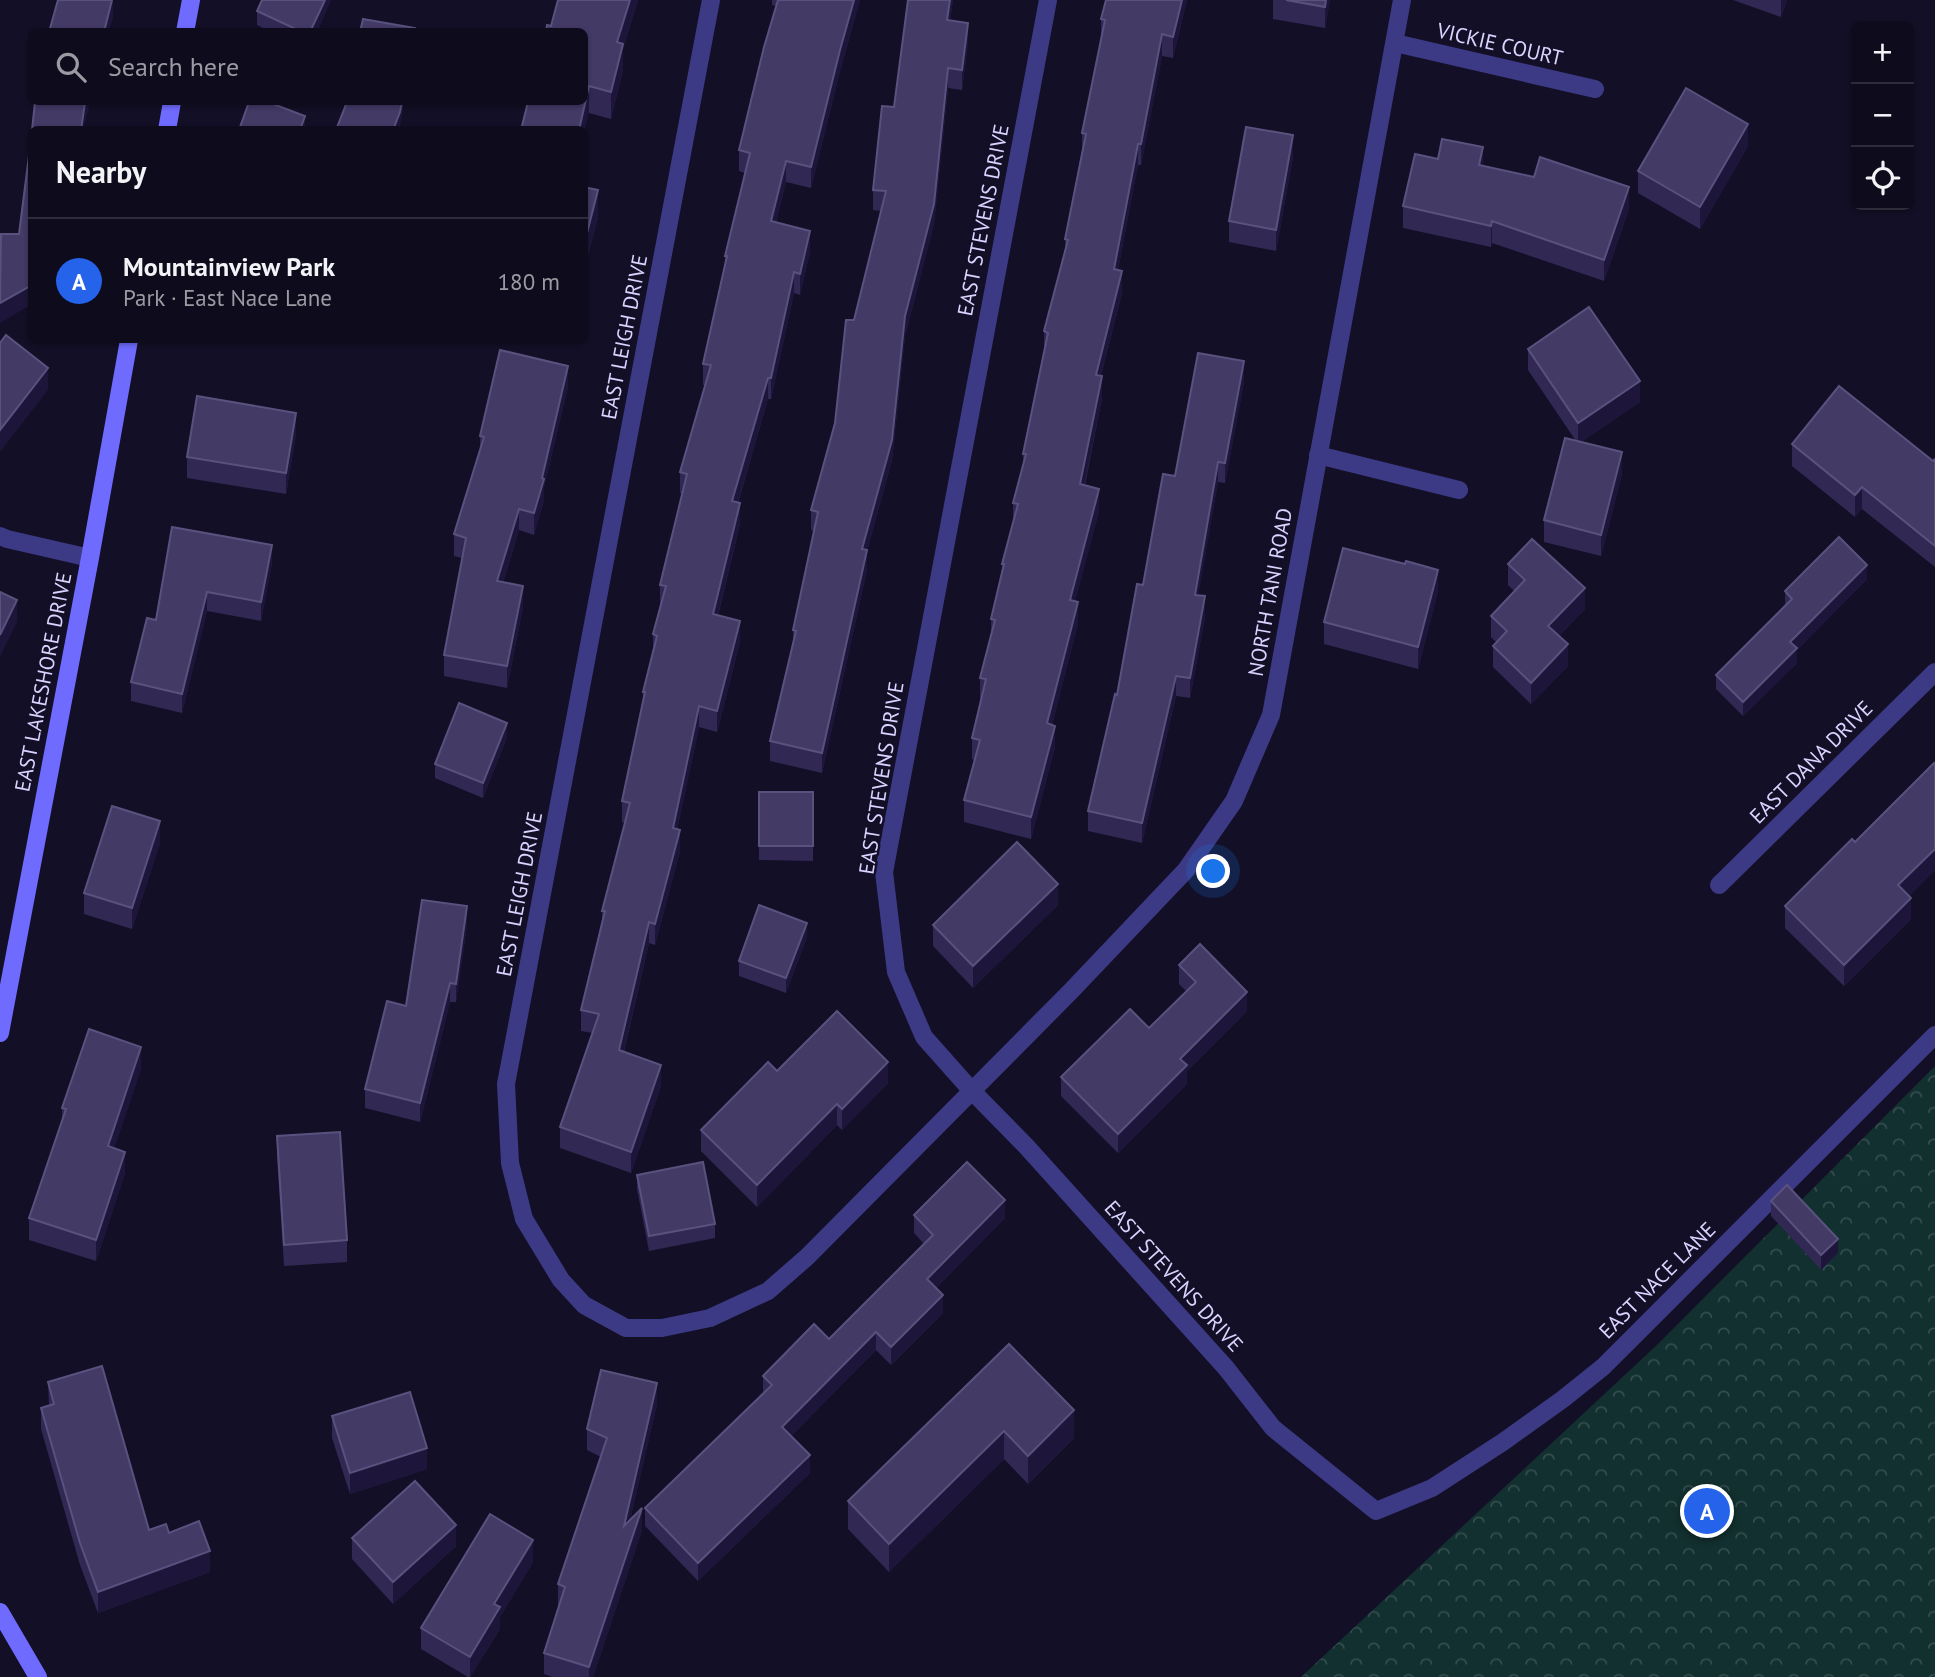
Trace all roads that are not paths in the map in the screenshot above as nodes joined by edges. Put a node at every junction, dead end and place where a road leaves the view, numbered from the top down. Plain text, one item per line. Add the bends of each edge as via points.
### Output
1 (191, 0) edge
2 (711, 0) edge
3 (1048, 0) edge
4 (1402, 0) edge
5 (186, 28) edge
6 (1395, 43) junction
7 (1595, 89) dead end
8 (171, 105) edge
9 (168, 126) edge
10 (129, 343) edge
11 (1318, 455) junction
12 (1459, 491) dead end
13 (0, 536) edge
14 (90, 558) junction
15 (1935, 673) edge
16 (1719, 885) dead end
17 (0, 1033) edge
18 (1935, 1035) edge
19 (972, 1091) junction
20 (1376, 1511) joint
21 (0, 1612) edge
22 (38, 1677) edge

1 - 5 main road
2 - 19 street, EAST LEIGH DRIVE via 506,1084 510,1163 524,1219 561,1280 584,1306 626,1328 662,1328 710,1318 768,1290 807,1257
3 - 19 street, EAST STEVENS DRIVE via 884,872 896,972 924,1037
4 - 6 street, NORTH TANI ROAD
6 - 7 street, VICKIE COURT
6 - 11 street, NORTH TANI ROAD
8 - 9 main road
10 - 14 main road, EAST LAKESHORE DRIVE
11 - 12 street
11 - 19 street, NORTH TANI ROAD via 1271,715 1234,802 1186,870
13 - 14 street
14 - 17 main road, EAST LAKESHORE DRIVE
15 - 16 street, EAST DANA DRIVE
18 - 20 street, EAST NACE LANE via 1603,1367 1503,1443 1432,1488
19 - 20 street, EAST STEVENS DRIVE via 1226,1368 1273,1428
21 - 22 main road

